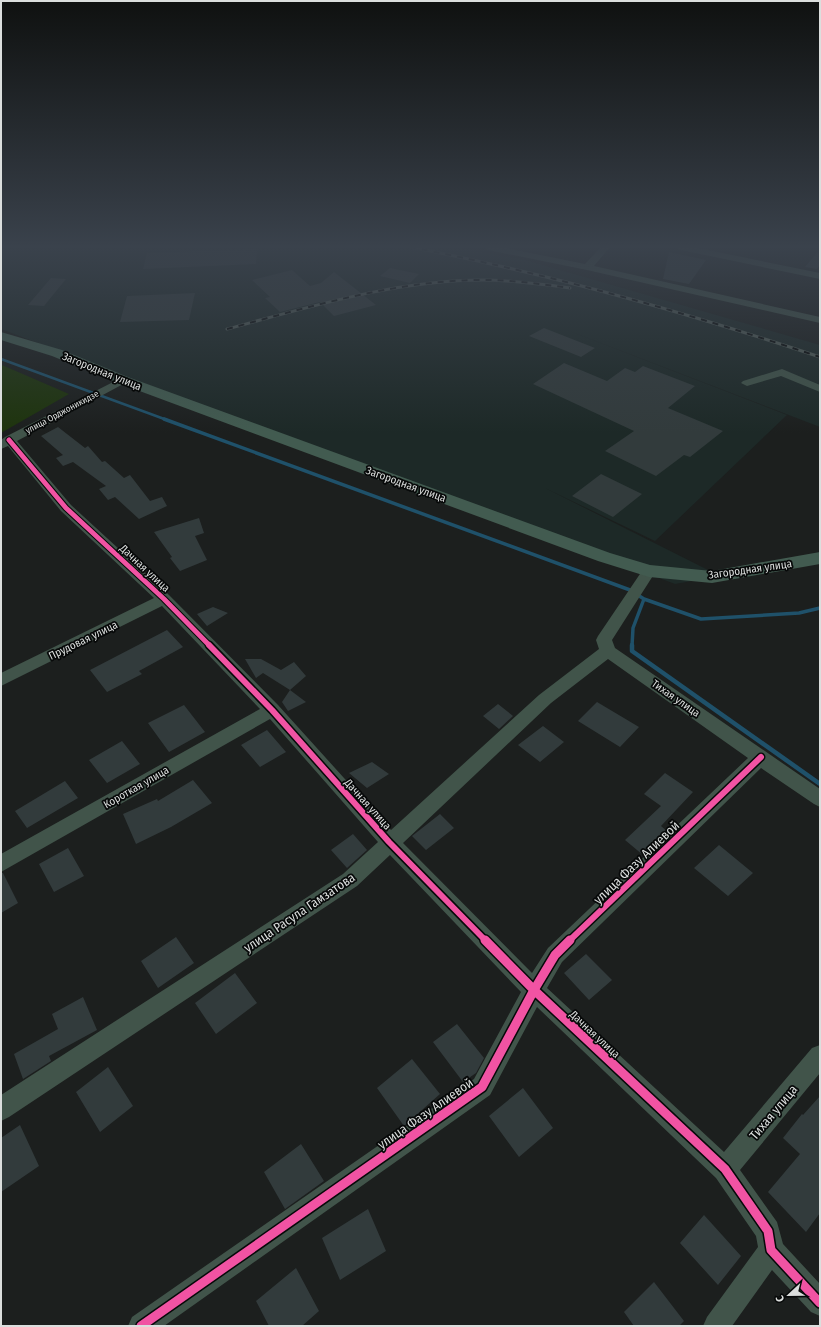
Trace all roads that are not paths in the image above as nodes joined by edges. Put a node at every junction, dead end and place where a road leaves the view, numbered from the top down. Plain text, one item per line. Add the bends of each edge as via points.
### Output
1 (771, 309) edge
2 (820, 320) edge
3 (1, 336) edge
4 (123, 380) junction
5 (747, 383) dead end
6 (820, 389) edge
7 (5, 443) edge
8 (820, 558) edge
9 (649, 571) junction
10 (164, 599) junction
11 (608, 651) junction
12 (1, 680) edge
13 (272, 710) junction
14 (761, 757) junction
15 (820, 799) edge
16 (390, 842) junction
17 (1, 864) edge
18 (534, 990) junction
19 (820, 1056) edge
20 (1, 1109) edge
21 (725, 1169) junction
22 (771, 1250) junction
23 (820, 1303) edge
24 (141, 1326) edge
25 (716, 1326) edge

1 - 2 street
3 - 4 main road, Загородная улица via 57,353
4 - 7 street, улица Орджоникидзе
4 - 9 main road, Загородная улица via 604,557
5 - 6 street via 782,372
7 - 10 street, Дачная улица via 66,508
8 - 9 main road, Загородная улица via 712,576
9 - 11 street via 604,640
10 - 12 street, Прудовая улица
10 - 13 street, Дачная улица
11 - 14 street, Тихая улица
11 - 16 street, улица Расула Гамзатова via 544,699
13 - 16 street, Дачная улица
13 - 17 street, Короткая улица
14 - 15 street, Тихая улица
14 - 18 street, улица Фазу Алиевой via 554,955
16 - 18 street, Дачная улица
16 - 20 street, улица Расула Гамзатова via 350,880
18 - 21 street, Дачная улица
18 - 24 street, улица Фазу Алиевой via 482,1087
19 - 21 street, Тихая улица
21 - 22 street, Дачная улица via 768,1230
22 - 23 street
22 - 25 street

